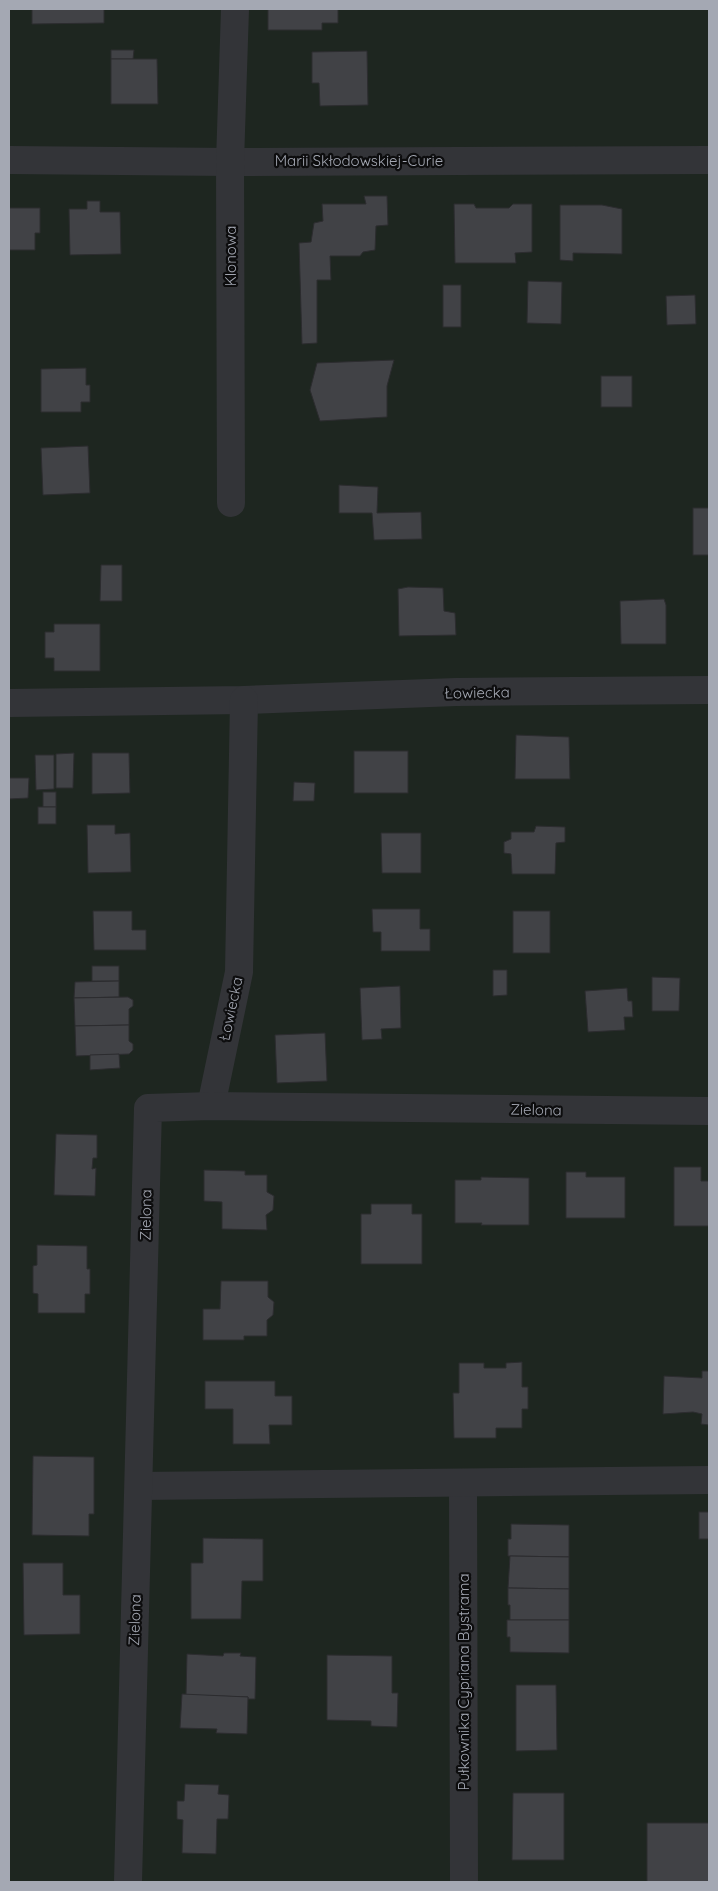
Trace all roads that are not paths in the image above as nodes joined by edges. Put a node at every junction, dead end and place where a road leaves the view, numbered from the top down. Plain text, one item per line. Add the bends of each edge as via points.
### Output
1 (235, 9) edge
2 (9, 160) edge
3 (709, 160) edge
4 (230, 162) junction
5 (231, 503) dead end
6 (709, 690) edge
7 (244, 700) junction
8 (9, 703) edge
9 (211, 1106) junction
10 (709, 1112) edge
11 (709, 1480) edge
12 (463, 1482) junction
13 (139, 1486) junction
14 (128, 1882) edge
15 (464, 1882) edge

1 - 4 street, Klonowa
2 - 4 street, Marii Skłodowskiej-Curie
3 - 4 street, Marii Skłodowskiej-Curie
4 - 5 street, Klonowa
6 - 7 street, Łowiecka via 456,692
7 - 8 street, Łowiecka
7 - 9 street, Łowiecka via 239,972
9 - 10 street, Zielona
9 - 13 street, Zielona via 148,1108
11 - 12 street
12 - 13 street
12 - 15 street, Pułkownika Cypriana Bystrama
13 - 14 street, Zielona

